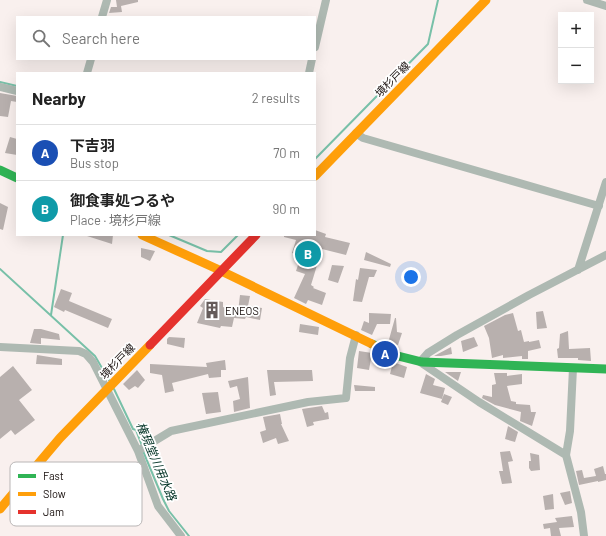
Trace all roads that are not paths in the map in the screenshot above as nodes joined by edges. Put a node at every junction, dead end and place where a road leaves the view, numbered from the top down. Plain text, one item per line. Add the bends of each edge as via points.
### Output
1 (107, 0) edge
2 (326, 0) edge
3 (486, 0) edge
4 (587, 0) edge
5 (606, 6) edge
6 (102, 16) edge
7 (316, 43) edge
8 (91, 60) edge
9 (312, 60) edge
10 (87, 72) edge
11 (309, 72) edge
12 (0, 87) edge
13 (16, 91) edge
14 (356, 133) junction
15 (0, 170) edge
16 (316, 172) edge
17 (16, 178) edge
18 (606, 182) edge
19 (599, 206) junction
20 (144, 236) edge
21 (255, 236) edge
22 (606, 255) edge
23 (221, 270) junction
24 (578, 270) junction
25 (356, 336) junction
26 (0, 347) edge
27 (420, 362) junction
28 (573, 368) junction
29 (606, 368) edge
30 (106, 389) junction
31 (138, 450) junction
32 (566, 455) junction
33 (39, 462) edge
34 (10, 496) edge
35 (0, 508) edge
36 (181, 536) edge
37 (584, 536) edge

1 - 6 street
2 - 7 street
3 - 14 main road, 境杉戸線
4 - 5 street
8 - 10 street
9 - 11 street
12 - 13 street
14 - 16 main road, 境杉戸線
14 - 19 street via 363,138
15 - 17 main road
18 - 19 street
19 - 24 street
20 - 23 main road
21 - 23 main road, 境杉戸線
22 - 24 street
23 - 25 main road via 245,284
23 - 30 main road, 境杉戸線
24 - 27 street via 457,335 428,353
25 - 27 main road
25 - 31 street via 350,358 346,398 308,402 171,431
26 - 30 street via 79,351 93,362
27 - 28 main road
27 - 32 street via 479,402
28 - 29 main road
28 - 32 street
30 - 31 street
30 - 33 main road, 境杉戸線
31 - 36 street via 158,506
32 - 37 street via 581,512
34 - 35 main road, 境杉戸線

